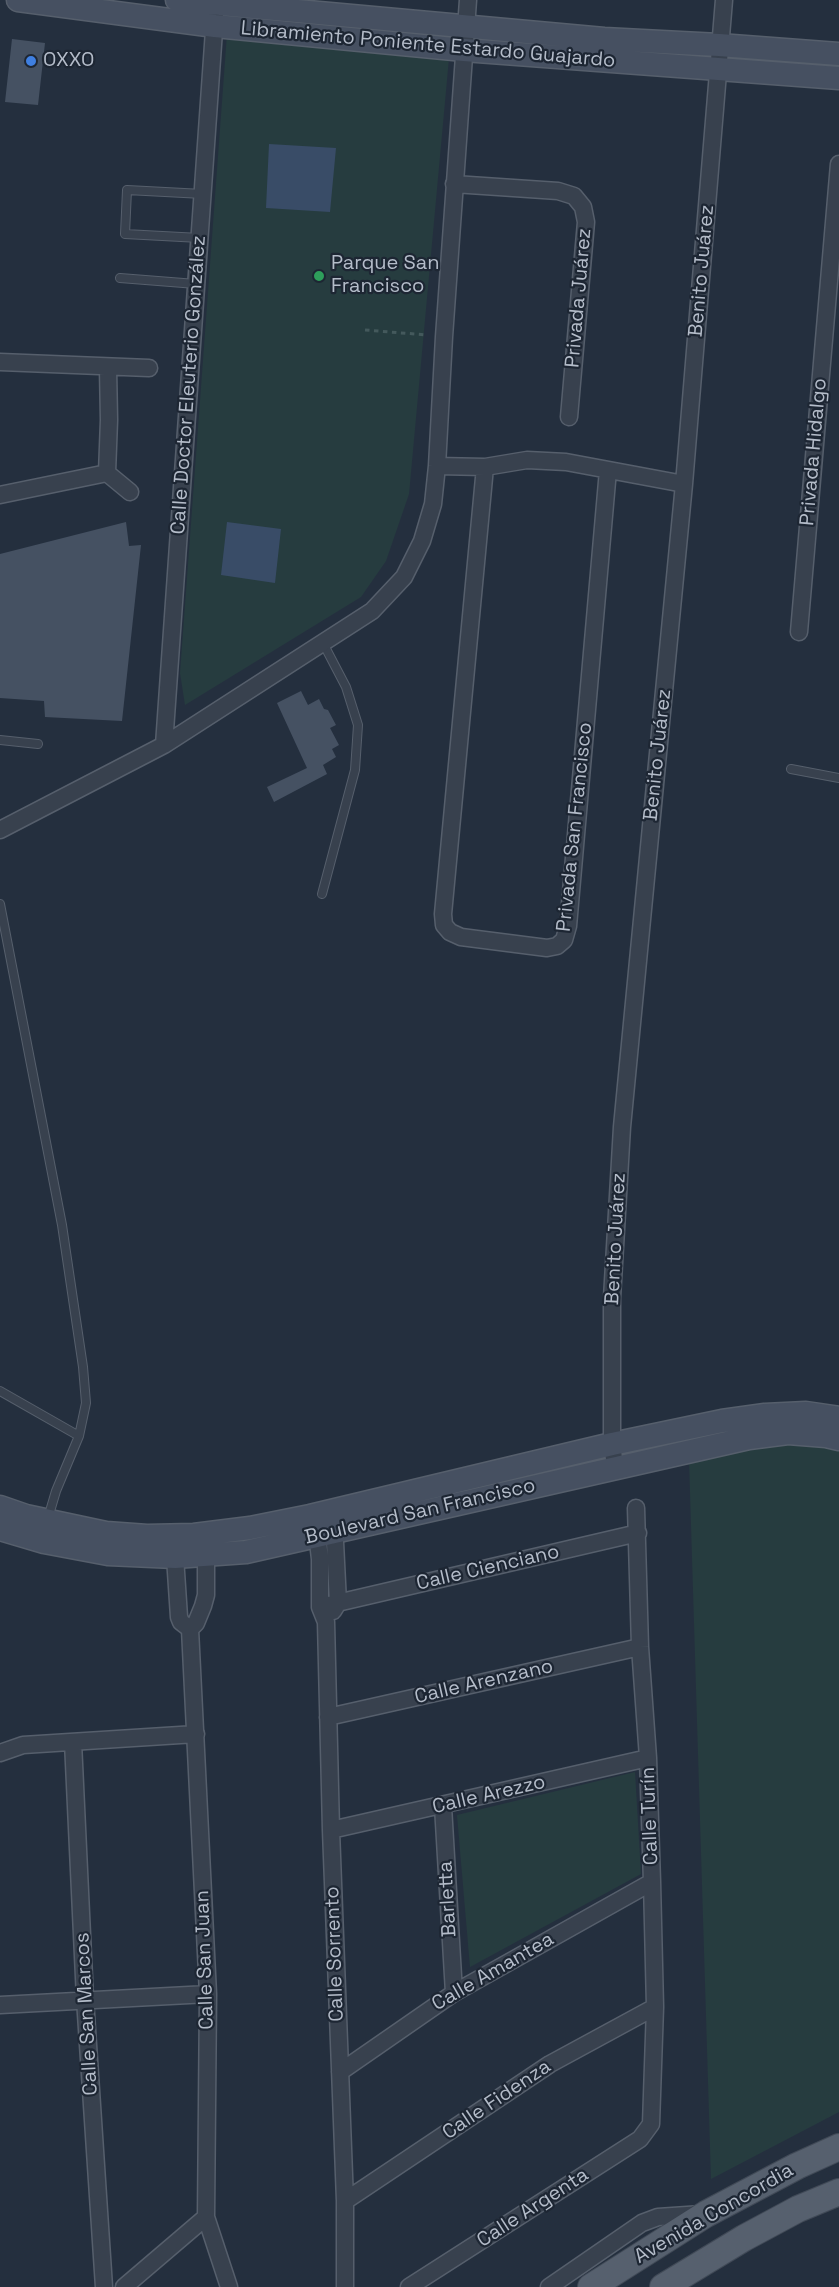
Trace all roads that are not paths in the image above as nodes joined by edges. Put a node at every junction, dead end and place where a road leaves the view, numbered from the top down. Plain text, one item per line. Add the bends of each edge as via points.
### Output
1 (18, 0) edge
2 (177, 0) edge
3 (468, 0) edge
4 (724, 0) edge
5 (216, 10) edge
6 (466, 27) junction
7 (719, 45) junction
8 (464, 50) junction
9 (839, 54) edge
10 (718, 68) junction
11 (839, 78) edge
12 (839, 164) edge
13 (454, 184) junction
14 (203, 194) junction
15 (200, 238) junction
16 (120, 278) dead end
17 (196, 284) junction
18 (0, 362) edge
19 (108, 368) junction
20 (149, 368) dead end
21 (569, 417) dead end
22 (437, 466) junction
23 (484, 467) junction
24 (608, 470) junction
25 (107, 473) junction
26 (684, 484) junction
27 (130, 492) dead end
28 (0, 495) edge
29 (799, 632) dead end
30 (323, 643) junction
31 (0, 740) edge
32 (38, 744) dead end
33 (164, 745) junction
34 (791, 769) dead end
35 (839, 778) edge
36 (0, 830) edge
37 (322, 894) dead end
38 (0, 904) edge
39 (0, 1392) edge
40 (839, 1429) edge
41 (79, 1436) junction
42 (612, 1444) junction
43 (615, 1467) junction
44 (0, 1507) edge
45 (636, 1508) dead end
46 (325, 1523) junction
47 (0, 1529) edge
48 (46, 1532) junction
49 (638, 1533) junction
50 (206, 1555) junction
51 (176, 1557) junction
52 (338, 1603) junction
53 (323, 1614) junction
54 (190, 1629) junction
55 (640, 1647) junction
56 (328, 1717) junction
57 (196, 1734) junction
58 (73, 1742) junction
59 (0, 1754) edge
60 (648, 1758) junction
61 (443, 1806) junction
62 (331, 1830) junction
63 (652, 1882) junction
64 (454, 1993) junction
65 (208, 1994) junction
66 (85, 1999) junction
67 (0, 2005) edge
68 (655, 2007) junction
69 (340, 2072) junction
70 (651, 2124) joint
71 (839, 2147) edge
72 (839, 2192) edge
73 (345, 2200) junction
74 (706, 2214) junction
75 (207, 2217) junction
76 (104, 2287) edge
77 (124, 2287) edge
78 (229, 2287) edge
79 (345, 2287) edge
80 (409, 2287) edge
81 (549, 2287) edge
82 (591, 2287) edge
83 (663, 2287) edge

1 - 5 street, Libramiento Poniente Estardo Guajardo
2 - 5 street, Libramiento Poniente Estardo Guajardo
3 - 6 street
4 - 7 street, Benito Juárez
5 - 6 street, Libramiento Poniente Estardo Guajardo
5 - 8 street, Libramiento Poniente Estardo Guajardo
5 - 14 street, Calle Doctor Eleuterio González
6 - 7 street, Libramiento Poniente Estardo Guajardo
6 - 8 street
7 - 9 street, Libramiento Poniente Estardo Guajardo
7 - 10 street, Benito Juárez
8 - 10 street, Libramiento Poniente Estardo Guajardo
8 - 13 street
10 - 11 street, Libramiento Poniente Estardo Guajardo
10 - 26 street, Benito Juárez
12 - 29 street, Privada Hidalgo
13 - 21 street, Privada Juárez via 558,191 574,196 583,207 586,222
13 - 22 street
14 - 15 street, Calle Doctor Eleuterio González
14 - 15 lane via 127,190 125,234
15 - 17 street, Calle Doctor Eleuterio González
16 - 17 lane
17 - 33 street, Calle Doctor Eleuterio González
18 - 19 street
19 - 20 street
19 - 25 street
22 - 23 street
22 - 30 street via 433,504 422,540 404,577 372,611
23 - 24 street via 527,460
23 - 24 street, Privada San Francisco via 444,925 461,937 547,948 564,940 568,926
24 - 26 street
25 - 27 street
25 - 28 street
26 - 42 street, Benito Juárez via 621,1138 612,1298
30 - 33 street
30 - 37 lane via 346,687 358,725 355,770
31 - 32 lane
33 - 36 street
34 - 35 lane
38 - 41 lane via 62,1225 82,1355 86,1403
39 - 41 lane
40 - 42 street, Boulevard San Francisco via 806,1413 765,1415
40 - 43 street, Boulevard San Francisco via 749,1438
41 - 48 lane via 56,1491
42 - 43 street, Benito Juárez
42 - 46 street, Boulevard San Francisco
43 - 46 street, Boulevard San Francisco
44 - 48 street, Boulevard San Francisco
45 - 49 street, Calle Turín
46 - 48 street, Boulevard San Francisco via 170,1536
46 - 50 street, Boulevard San Francisco via 246,1551
46 - 52 street
46 - 53 street, Calle Sorrento
47 - 48 street, Boulevard San Francisco
48 - 51 street, Boulevard San Francisco via 108,1554
49 - 52 street, Calle Cienciano
49 - 55 street, Calle Turín
50 - 51 street, Boulevard San Francisco
50 - 54 street via 206,1594
51 - 54 street, Calle San Juan via 179,1617
52 - 53 street
53 - 56 street, Calle Sorrento
54 - 57 street, Calle San Juan
55 - 56 street, Calle Arenzano
55 - 60 street, Calle Turín
56 - 62 street, Calle Sorrento
57 - 58 street
57 - 65 street, Calle San Juan
58 - 59 street via 23,1745
58 - 66 street, Calle San Marcos
60 - 61 street, Calle Arezzo
60 - 63 street, Calle Turín
61 - 62 street, Calle Arezzo
61 - 64 street, Barletta
62 - 69 street, Calle Sorrento
63 - 64 street, Calle Amantea
63 - 68 street, Calle Turín
64 - 69 street, Calle Amantea
65 - 66 street
65 - 75 street, Calle San Juan
66 - 67 street
66 - 76 street, Calle San Marcos
68 - 70 street, Calle Turín
68 - 73 street, Calle Fidenza via 550,2064
69 - 73 street, Calle Sorrento
70 - 80 street, Calle Argenta via 640,2139
71 - 74 main road, Avenida Concordia
72 - 83 main road, Avenida Concordia via 744,2238
73 - 79 street, Calle Sorrento
74 - 81 street via 658,2217 642,2223
74 - 82 main road, Avenida Concordia
75 - 77 street
75 - 78 street, Calle San Juan

